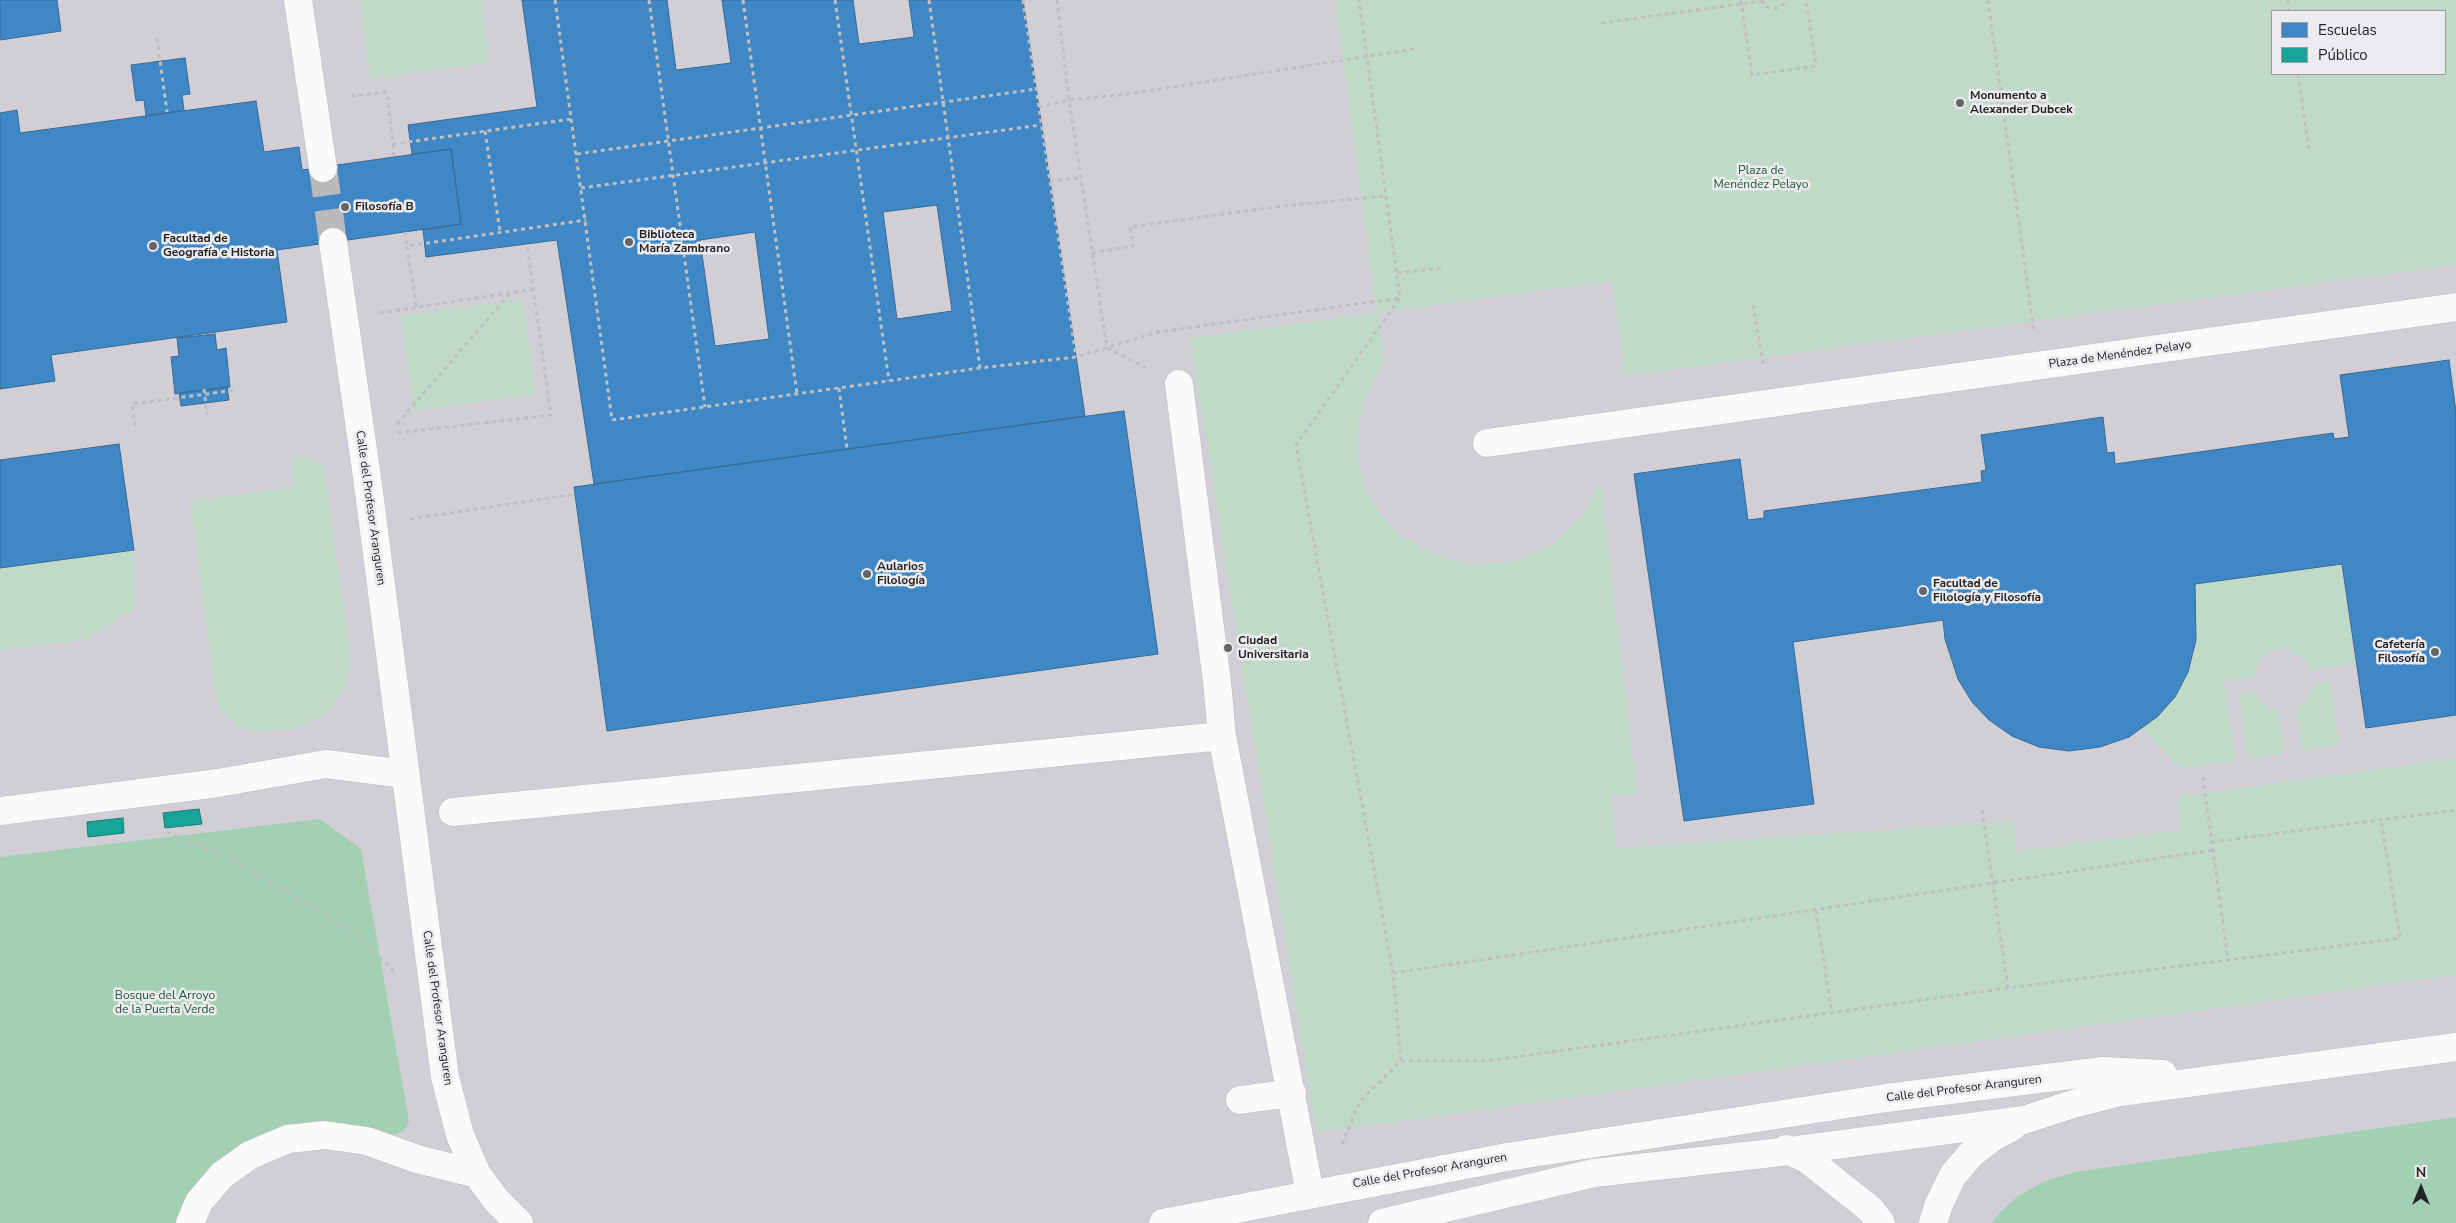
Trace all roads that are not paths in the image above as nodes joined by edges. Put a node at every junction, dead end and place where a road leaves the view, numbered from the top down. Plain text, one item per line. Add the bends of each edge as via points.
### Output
1 (298, 0) edge
2 (323, 168) tunnel mouth
3 (333, 242) tunnel mouth
4 (2456, 307) edge
5 (1179, 384) road end
6 (1487, 444) dead end
7 (1222, 736) junction
8 (405, 774) junction
9 (0, 811) edge
10 (453, 812) dead end
11 (2456, 1047) edge
12 (2232, 1078) junction
13 (1292, 1093) junction
14 (1240, 1100) dead end
15 (2024, 1120) junction
16 (1698, 1129) junction
17 (1790, 1151) junction
18 (476, 1174) junction
19 (1310, 1194) junction
20 (190, 1223) edge
21 (519, 1223) edge
22 (1163, 1223) edge
23 (1382, 1223) edge
24 (1881, 1223) edge
25 (1934, 1223) edge

1 - 2 street
3 - 8 street, Calle del Profesor Aranguren
4 - 6 street, Plaza de Menéndez Pelayo via 1582,428
5 - 7 street
7 - 10 street
7 - 13 street
8 - 9 street via 326,764 218,783
8 - 18 street, Calle del Profesor Aranguren via 445,1076 460,1135
11 - 12 street, Calle del Profesor Aranguren
12 - 15 street, Calle del Profesor Aranguren via 2120,1092
12 - 16 street, Calle del Profesor Aranguren via 2103,1071 1886,1098
13 - 14 street
13 - 19 street
15 - 17 street, Calle del Profesor Aranguren
15 - 25 street via 1972,1152 1953,1175
16 - 17 street, Calle del Profesor Aranguren via 1740,1132
16 - 19 street, Calle del Profesor Aranguren via 1561,1148
17 - 23 street, Calle del Profesor Aranguren via 1594,1173
17 - 24 street, Calle del Profesor Aranguren via 1807,1159 1870,1209
18 - 20 street via 367,1141 324,1135 288,1139 250,1154 222,1175 200,1202
18 - 21 street, Calle del Profesor Aranguren
19 - 22 street, Calle del Profesor Aranguren

